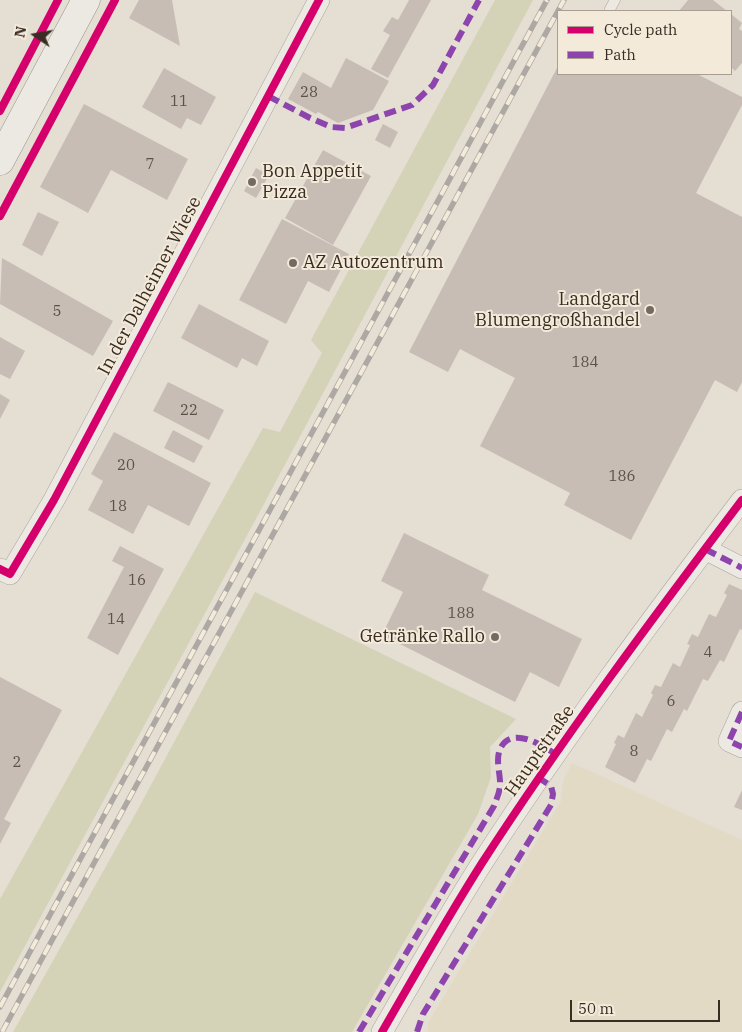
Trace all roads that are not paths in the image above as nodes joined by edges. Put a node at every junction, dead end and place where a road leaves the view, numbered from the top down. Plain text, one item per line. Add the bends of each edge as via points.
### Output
1 (86, 0) edge
2 (319, 0) edge
3 (0, 161) edge
4 (742, 500) edge
5 (705, 549) junction
6 (742, 568) edge
7 (0, 569) edge
8 (742, 712) edge
9 (742, 747) edge
10 (382, 1032) edge

1 - 3 main road
2 - 7 street, In der Dalheimer Wiese via 54,500 10,574
4 - 5 street, Hauptstraße
5 - 6 street
5 - 10 street, Hauptstraße via 534,786 474,876
8 - 9 street via 729,741

